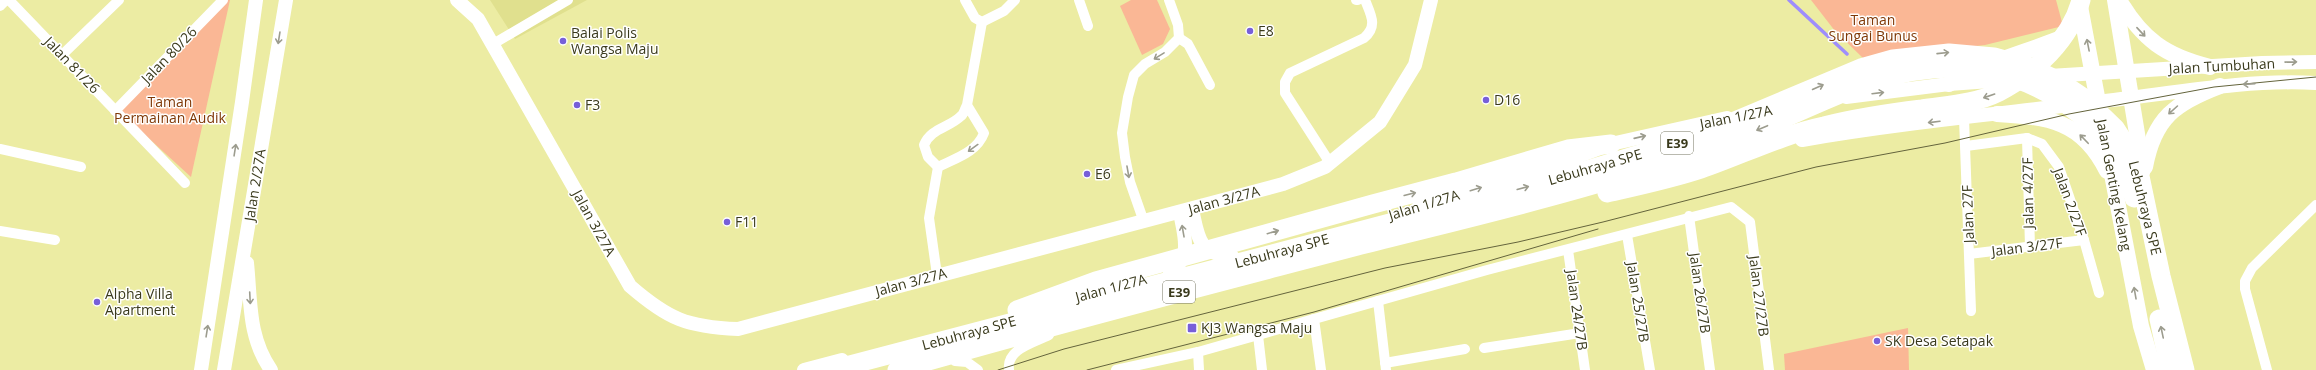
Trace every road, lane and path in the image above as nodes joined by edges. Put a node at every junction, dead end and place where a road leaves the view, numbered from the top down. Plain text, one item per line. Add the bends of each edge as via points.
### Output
1 (6, 0) edge
2 (9, 0) edge
3 (119, 0) edge
4 (223, 0) edge
5 (286, 0) edge
6 (457, 0) edge
7 (568, 0) edge
8 (965, 0) edge
9 (1015, 0) edge
10 (1079, 0) edge
11 (1169, 0) edge
12 (1365, 0) edge
13 (1431, 0) edge
14 (2115, 0) edge
15 (2119, 0) edge
16 (256, 1) edge
17 (0, 6) edge
18 (2081, 6) edge
19 (982, 22) junction
20 (1088, 26) dead end
21 (1179, 38) junction
22 (493, 44) junction
23 (62, 55) junction
24 (2316, 62) edge
25 (2210, 67) junction
26 (2127, 70) junction
27 (2093, 74) junction
28 (2050, 76) junction
29 (2316, 83) edge
30 (1949, 84) junction
31 (1210, 85) dead end
32 (2220, 86) junction
33 (2132, 97) junction
34 (2098, 102) junction
35 (967, 105) junction
36 (2057, 107) junction
37 (115, 110) junction
38 (1997, 114) junction
39 (1964, 118) junction
40 (2027, 138) junction
41 (1611, 144) junction
42 (1966, 146) junction
43 (0, 149) edge
44 (1330, 163) junction
45 (81, 167) dead end
46 (938, 167) junction
47 (2144, 176) junction
48 (185, 183) dead end
49 (2113, 183) junction
50 (2316, 205) edge
51 (1186, 211) junction
52 (1689, 216) junction
53 (1463, 219) junction
54 (1144, 222) junction
55 (0, 231) edge
56 (1627, 235) junction
57 (55, 240) dead end
58 (2084, 240) junction
59 (245, 245) junction
60 (2030, 247) junction
61 (1568, 250) junction
62 (1969, 254) junction
63 (1232, 256) junction
64 (1170, 273) junction
65 (937, 275) junction
66 (2099, 293) dead end
67 (1378, 301) junction
68 (1972, 311) dead end
69 (1314, 319) junction
70 (971, 332) junction
71 (1580, 333) junction
72 (1049, 335) junction
73 (1258, 335) junction
74 (1484, 348) dead end
75 (1465, 349) dead end
76 (1198, 352) junction
77 (955, 360) junction
78 (1385, 367) edge
79 (1129, 368) edge
80 (201, 370) edge
81 (224, 370) edge
82 (271, 370) edge
83 (804, 370) edge
84 (831, 370) edge
85 (897, 370) edge
86 (921, 370) edge
87 (978, 370) edge
88 (1009, 370) edge
89 (1116, 370) edge
90 (1199, 370) edge
91 (1262, 370) edge
92 (1321, 370) edge
93 (1585, 370) edge
94 (1650, 370) edge
95 (1710, 370) edge
96 (1769, 370) edge
97 (2154, 370) edge
98 (2170, 370) edge
99 (2186, 370) edge
100 (2267, 370) edge

1 - 17 street
2 - 23 street, Jalan 81/26
3 - 23 street
4 - 37 street, Jalan 80/26
5 -> 59 main road, Jalan 2/27A
6 - 22 main road, Jalan 3/27A via 478,19
7 - 22 street
8 - 19 street via 975,18
9 - 19 street via 1004,11
10 - 20 street
11 - 21 street via 1178,25
12 - 44 street via 1373,21 1371,32 1364,38 1290,73 1285,82 1285,93
13 - 44 main road, Jalan 3/27A via 1415,64 1380,122
14 - 26 main road
15 -> 25 main road via 2136,26 2152,42 2176,56
80 -> 16 main road, Jalan 2/27A
27 -> 18 main road, Jalan Genting Kelang
18 - 30 main road via 2070,34 2005,57
18 -> 53 highway, E39 via 2058,44 2029,73 1998,92 1960,104 1874,115 1822,126 1774,140 1700,169 1669,178 1557,204
19 - 35 street
21 - 31 street via 1188,44
21 -> 54 street via 1134,75 1128,97 1122,133 1125,157 1130,182
22 - 65 main road, Jalan 3/27A via 630,286 664,314 712,328 738,329
23 - 37 street, Jalan 81/26
25 -> 24 main road, Jalan Tumbuhan
25 - 26 main road, Jalan Tumbuhan
26 - 27 main road, Jalan 1/27A
26 - 33 main road
27 - 28 main road, Jalan 1/27A
27 - 34 main road, Jalan Genting Kelang
28 - 30 main road, Jalan 1/27A
28 - 36 main road via 2064,82 2068,91 2066,98
29 -> 32 main road, Jalan Tumbuhan via 2283,82
41 -> 30 main road, Jalan 1/27A via 1738,115 1831,99
32 - 33 main road, Jalan Tumbuhan
32 -> 47 main road via 2185,100 2167,115 2154,136
33 - 34 main road, Jalan 1/27A
33 - 47 main road
34 - 36 main road, Jalan 1/27A
34 - 49 main road, Jalan Genting Kelang
35 - 46 street via 962,116 927,138 924,145 928,157
35 -> 46 street via 984,133 981,142 972,150
36 - 38 main road, Jalan 1/27A
37 - 48 street, Jalan 81/26
38 - 39 main road, Jalan 1/27A
49 -> 38 main road via 2098,155 2085,140 2065,124 2044,118
39 - 42 street, Jalan 27F
39 -> 72 main road, Jalan 1/27A via 1865,129 1777,144 1584,192
40 - 42 street
40 - 58 street, Jalan 2/27F via 2042,144 2059,167
40 - 60 street, Jalan 4/27F
63 -> 41 main road, Jalan 1/27A via 1380,218 1563,162
70 -> 41 highway via 1025,306 1096,281 1568,149
42 - 62 street, Jalan 27F
43 - 45 street
44 - 51 main road, Jalan 3/27A via 1283,184
46 - 65 street via 929,218
47 - 99 main road
97 -> 49 main road, Jalan Genting Kelang via 2141,326
50 - 100 street via 2252,268 2245,282
51 - 54 main road, Jalan 3/27A
51 - 63 main road via 1203,245 1216,254
64 -> 51 main road via 1183,260
52 - 56 street
52 - 95 street, Jalan 26/27B
52 - 96 street, Jalan 27/27B via 1731,207 1750,222
53 - 85 highway, Lebuhraya SPE / E39 via 1053,325
98 -> 53 highway, Lebuhraya SPE / E39 via 2129,180 2115,154 2096,131 2067,105 2030,84 1998,74 1961,68 1920,69 1868,82 1709,148 1608,180
54 - 65 main road, Jalan 3/27A
55 - 57 street
56 - 61 street
56 - 94 street, Jalan 25/27B
58 - 60 street, Jalan 3/27F
58 - 66 street, Jalan 2/27F
59 - 81 main road, Jalan 2/27A
59 -> 82 main road via 252,328 262,356
60 - 62 street, Jalan 3/27F
61 - 67 street
61 - 71 street, Jalan 24/27B
62 - 68 street, Jalan 27F
63 - 64 main road, Jalan 1/27A
64 - 83 main road, Jalan 1/27A
67 - 69 street
67 - 78 street
69 - 73 street
69 - 92 street
70 - 84 highway, Lebuhraya SPE / E39
70 -> 99 highway, Lebuhraya SPE / E39 via 1557,179 1711,131 1861,68 1892,59 1949,52 1994,57 2030,68 2057,80 2084,98 2115,128 2137,162 2161,276
71 - 74 street
71 - 93 street, Jalan 24/27B
72 - 77 main road, Jalan 1/27A
72 - 88 street via 1014,352 1009,358
73 - 76 street
73 - 91 street
75 - 78 street
76 - 79 street
76 - 90 street
77 - 86 main road, Jalan 1/27A
77 - 87 street via 967,362
79 - 89 street

